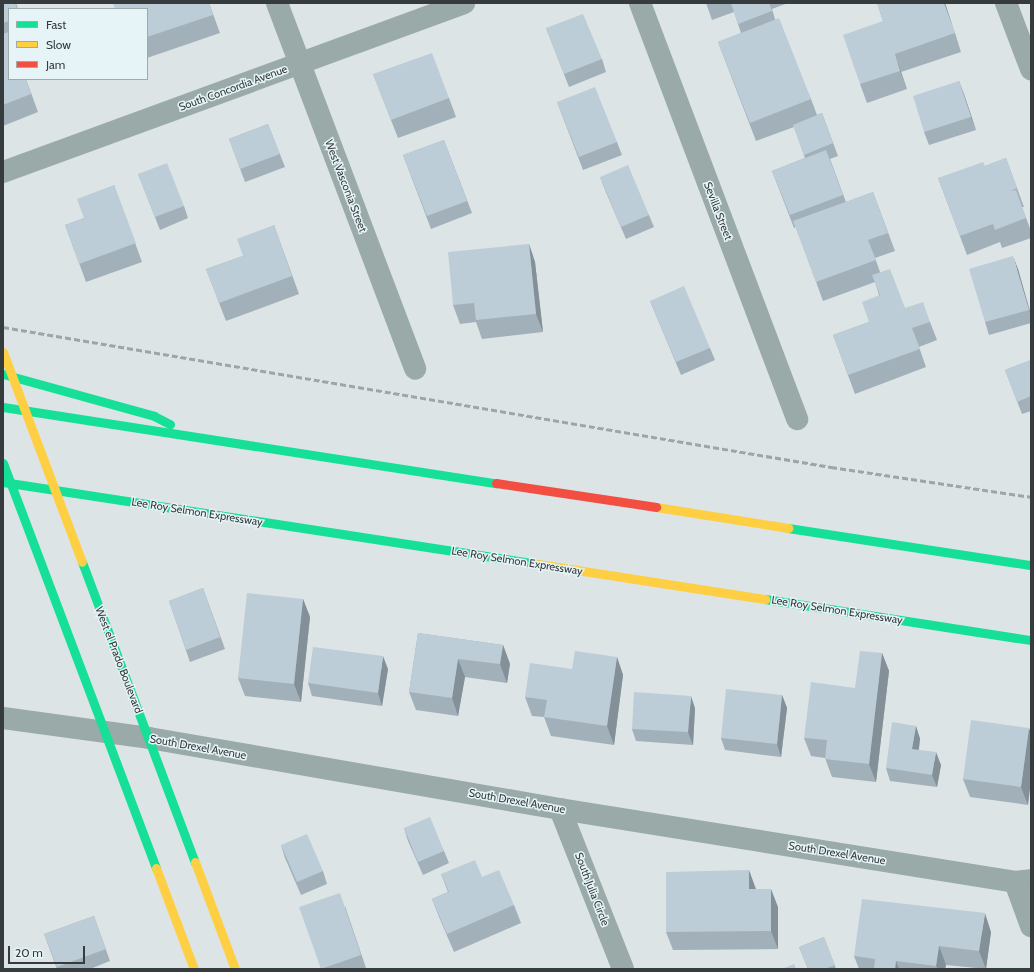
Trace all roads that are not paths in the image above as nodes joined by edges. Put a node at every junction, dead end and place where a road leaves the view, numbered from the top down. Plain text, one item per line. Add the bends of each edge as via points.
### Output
1 (277, 3) edge
2 (464, 3) edge
3 (640, 3) edge
4 (1006, 3) edge
5 (300, 63) junction
6 (1031, 69) edge
7 (3, 172) edge
8 (3, 352) edge
9 (415, 369) dead end
10 (3, 374) edge
11 (3, 407) edge
12 (796, 419) dead end
13 (190, 436) junction
14 (3, 463) edge
15 (3, 482) edge
16 (1031, 565) edge
17 (1031, 640) edge
18 (3, 718) edge
19 (103, 733) junction
20 (149, 738) junction
21 (560, 809) junction
22 (1023, 881) edge
23 (1031, 926) edge
24 (194, 969) edge
25 (235, 969) edge
26 (623, 969) edge

1 - 5 street, West Vasconia Street
2 - 5 street, South Concordia Avenue
3 - 12 street, Sevilla Street
4 - 6 street
5 - 7 street, South Concordia Avenue
5 - 9 street, West Vasconia Street
8 - 20 main road, West el Prado Boulevard
10 - 13 main road via 154,416
11 - 13 main road
13 - 16 main road
14 - 19 main road
15 - 17 main road, Lee Roy Selmon Expressway
18 - 19 street, South Drexel Avenue
19 - 20 street, South Drexel Avenue
19 - 24 main road
20 - 21 street, South Drexel Avenue
20 - 25 main road, West el Prado Boulevard
21 - 22 street, South Drexel Avenue
21 - 26 street, South Julia Circle
22 - 23 street

